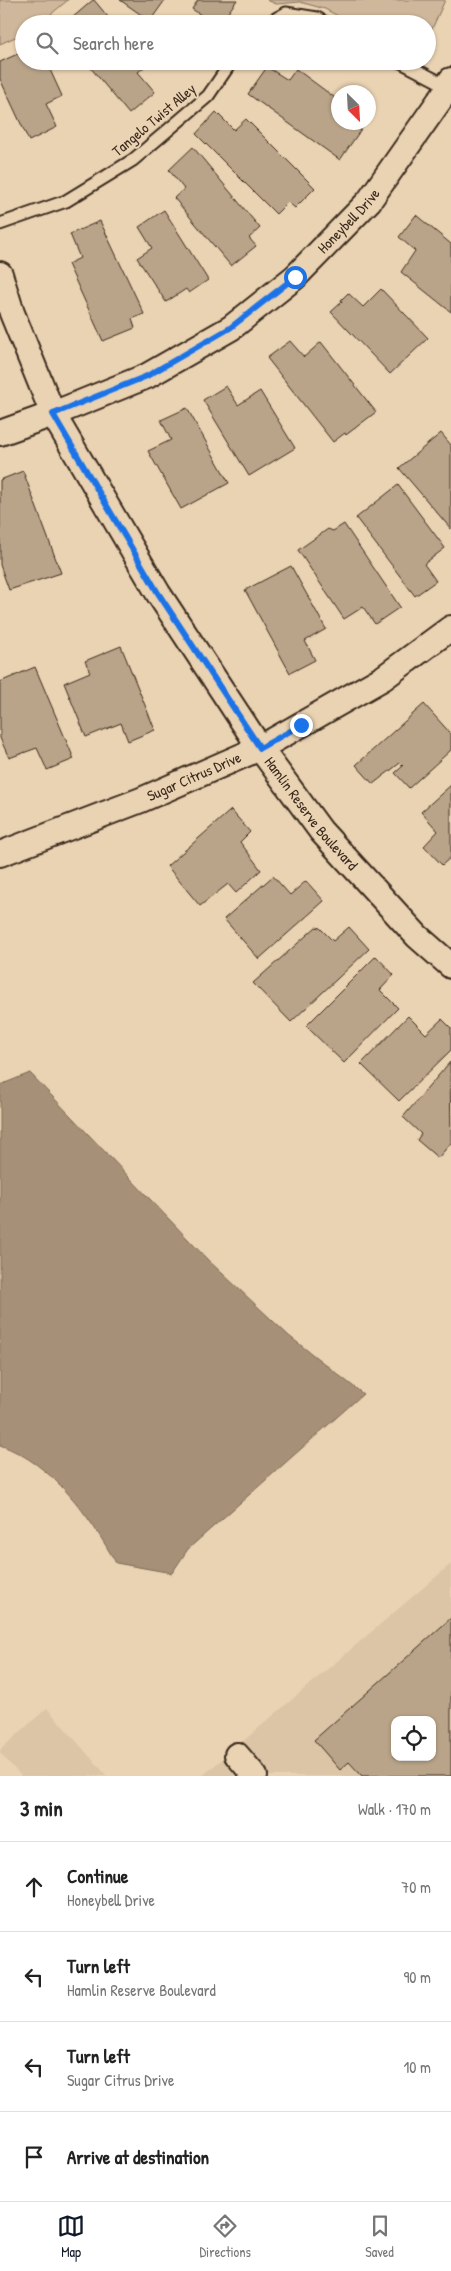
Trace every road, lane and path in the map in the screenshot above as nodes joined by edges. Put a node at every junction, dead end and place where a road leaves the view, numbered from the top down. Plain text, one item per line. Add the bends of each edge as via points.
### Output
1 (282, 15) edge
2 (298, 15) edge
3 (226, 70) edge
4 (418, 70) edge
5 (450, 85) edge
6 (0, 224) edge
7 (0, 274) edge
8 (53, 414) junction
9 (0, 433) edge
10 (451, 628) edge
11 (260, 748) junction
12 (0, 854) edge
13 (451, 966) edge
14 (237, 1755) dead end
15 (255, 1776) edge

1 - 2 lane
3 - 6 lane, Tangelo Twist Alley via 208,96 134,160 66,201
4 - 5 lane
5 - 8 street, Honeybell Drive via 369,201 295,277 230,328 147,376
7 - 8 street, Hamlin Reserve Boulevard via 12,313
8 - 9 street, Honeybell Drive
8 - 11 street, Hamlin Reserve Boulevard via 158,593
10 - 11 street, Sugar Citrus Drive via 383,678
11 - 12 street, Sugar Citrus Drive via 142,800
11 - 13 street, Hamlin Reserve Boulevard via 321,831 417,936
14 - 15 street

